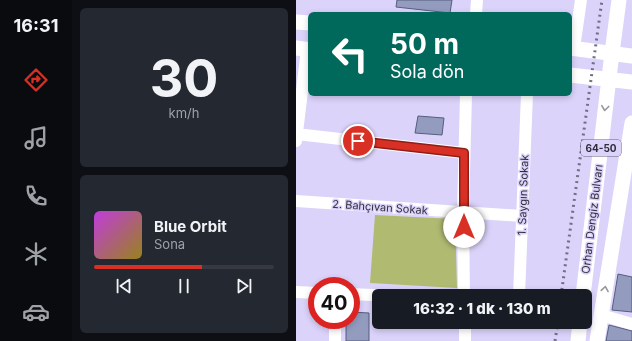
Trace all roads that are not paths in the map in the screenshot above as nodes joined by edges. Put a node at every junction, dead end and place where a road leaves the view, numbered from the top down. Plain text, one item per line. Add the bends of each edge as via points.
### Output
1 (477, 0) edge
2 (581, 0) edge
3 (619, 0) edge
4 (476, 12) edge
5 (296, 22) edge
6 (308, 23) edge
7 (572, 48) edge
8 (304, 49) edge
9 (612, 53) junction
10 (632, 56) edge
11 (572, 75) edge
12 (609, 79) junction
13 (632, 82) edge
14 (466, 96) edge
15 (527, 96) edge
16 (632, 123) edge
17 (296, 134) edge
18 (296, 142) edge
19 (464, 153) junction
20 (296, 201) edge
21 (463, 213) junction
22 (522, 216) junction
23 (464, 289) edge
24 (519, 289) edge
25 (585, 289) edge
26 (296, 292) edge
27 (308, 293) edge
28 (360, 294) edge
29 (372, 295) edge
30 (601, 315) junction
31 (632, 324) edge
32 (335, 329) edge
33 (465, 329) edge
34 (579, 329) edge
35 (335, 341) edge
36 (465, 341) edge
37 (578, 341) edge
38 (596, 341) edge

1 - 4 street
2 - 7 street
3 - 9 main road, Orhan Dengiz Bulvarı / 64-50
5 - 6 main road
7 - 9 main road
8 - 17 street
9 - 10 main road
9 - 12 main road, Orhan Dengiz Bulvarı / 64-50
11 - 12 main road
12 - 13 main road
12 -> 25 main road, Orhan Dengiz Bulvarı / 64-50
14 - 19 street
15 - 22 street, 1. Saygın Sokak
30 -> 16 main road, Orhan Dengiz Bulvarı / 64-50
17 - 18 street
17 - 19 street
19 - 21 street
20 - 21 street, 2. Bahçıvan Sokak
21 - 22 street, 2. Bahçıvan Sokak
21 - 23 street
22 - 24 street, 1. Saygın Sokak
26 - 27 street
28 - 29 street
30 - 31 street
30 - 38 main road, Orhan Dengiz Bulvarı / 64-50
32 - 35 street
33 - 36 street
34 - 37 main road

